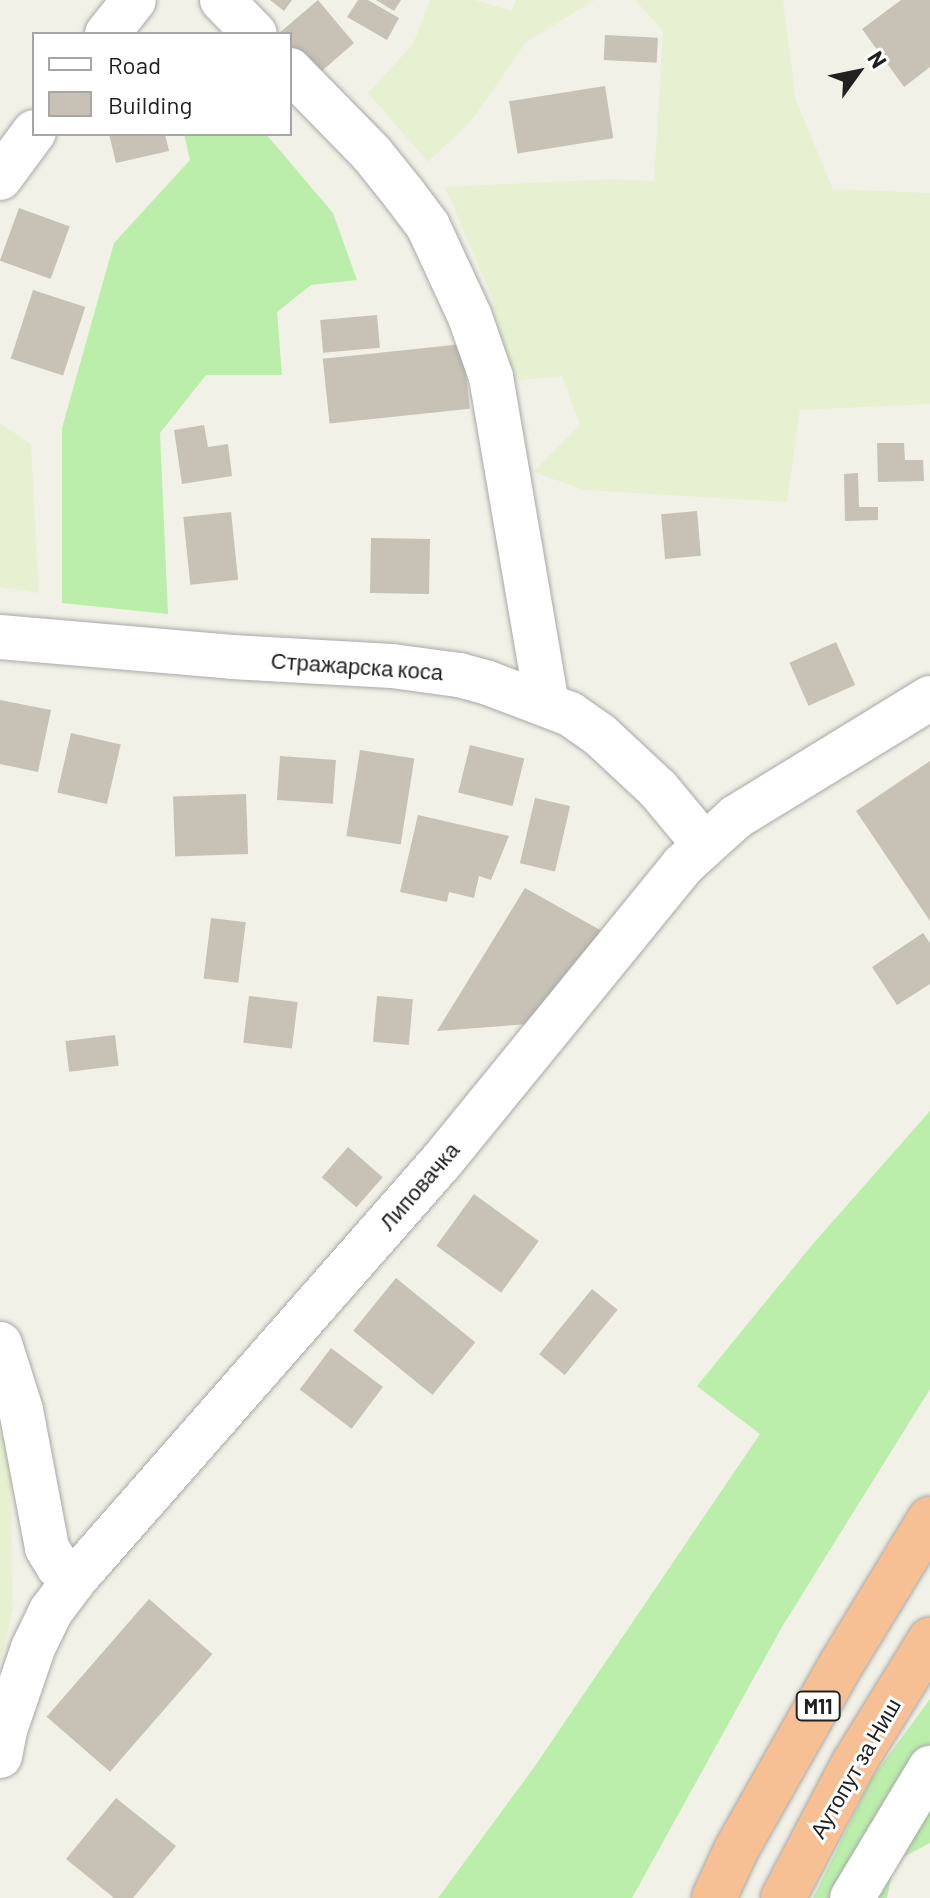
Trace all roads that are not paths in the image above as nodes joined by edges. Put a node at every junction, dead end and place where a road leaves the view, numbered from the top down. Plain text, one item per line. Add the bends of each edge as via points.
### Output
1 (134, 0) edge
2 (222, 0) edge
3 (109, 32) edge
4 (253, 32) edge
5 (292, 72) edge
6 (32, 135) edge
7 (0, 178) edge
8 (0, 637) edge
9 (930, 698) edge
10 (547, 703) junction
11 (703, 843) junction
12 (0, 1344) edge
13 (930, 1519) edge
14 (74, 1580) junction
15 (930, 1640) edge
16 (0, 1756) edge
17 (930, 1768) edge
18 (714, 1898) edge
19 (783, 1898) edge
20 (852, 1898) edge

1 - 3 street
2 - 4 street
5 - 10 street via 372,154 420,215 470,317 491,377
6 - 7 street
8 - 10 street, Стражарска коса via 392,666 459,675
9 - 11 street, Липовачка via 736,817
10 - 11 street, Стражарска коса via 599,734 658,789
11 - 14 street, Липовачка via 628,928 441,1162
12 - 14 street via 21,1410 47,1548
13 - 18 highway, M11 via 850,1649
14 - 16 street, Липовачка via 33,1648
15 - 19 highway, Аутопут за Ниш / M11 via 854,1763
17 - 20 street

